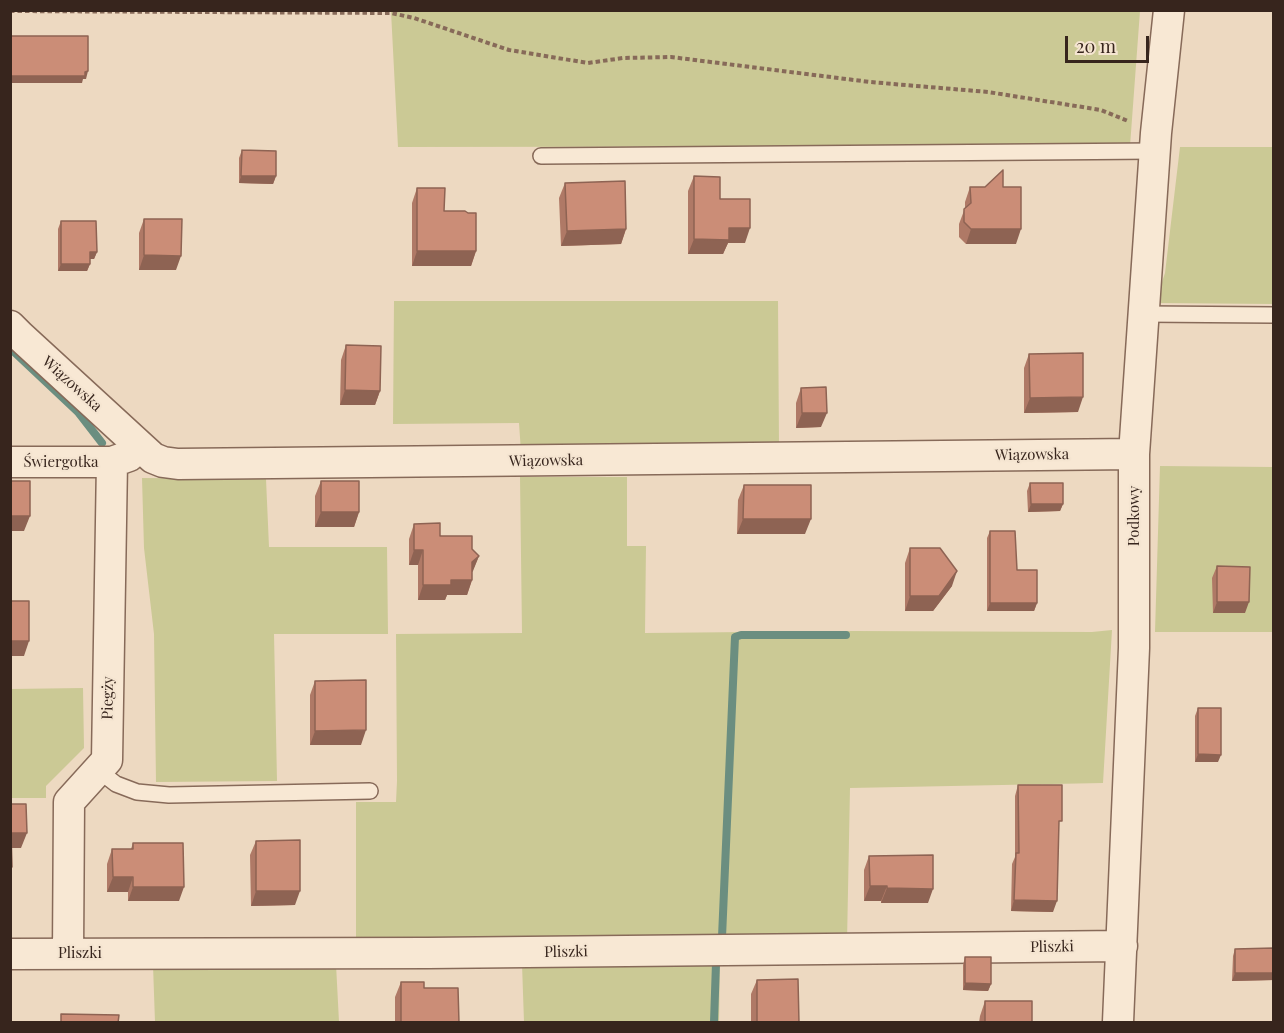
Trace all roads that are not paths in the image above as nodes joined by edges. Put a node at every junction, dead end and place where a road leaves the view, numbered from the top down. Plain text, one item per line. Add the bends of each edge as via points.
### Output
1 (1169, 10) edge
2 (1155, 142) junction
3 (541, 156) dead end
4 (1143, 314) junction
5 (1274, 315) edge
6 (10, 326) edge
7 (143, 449) junction
8 (1134, 454) junction
9 (10, 462) edge
10 (112, 462) junction
11 (98, 770) junction
12 (370, 791) dead end
13 (1122, 946) junction
14 (68, 953) junction
15 (10, 954) edge
16 (1118, 1023) edge

1 - 2 street, Podkowy
2 - 3 lane
2 - 4 street, Podkowy
4 - 5 lane
4 - 8 street, Podkowy
6 - 7 street, Wiązowska
7 - 8 street, Wiązowska via 153,458 178,464
7 - 10 street
8 - 13 street, Podkowy via 1134,648
9 - 10 street, Świergotka
10 - 11 street, Piegży via 107,760
11 - 12 lane via 137,792 169,795
11 - 14 street, Piegży via 69,802
13 - 14 street, Pliszki
13 - 16 street, Podkowy
14 - 15 street, Pliszki

